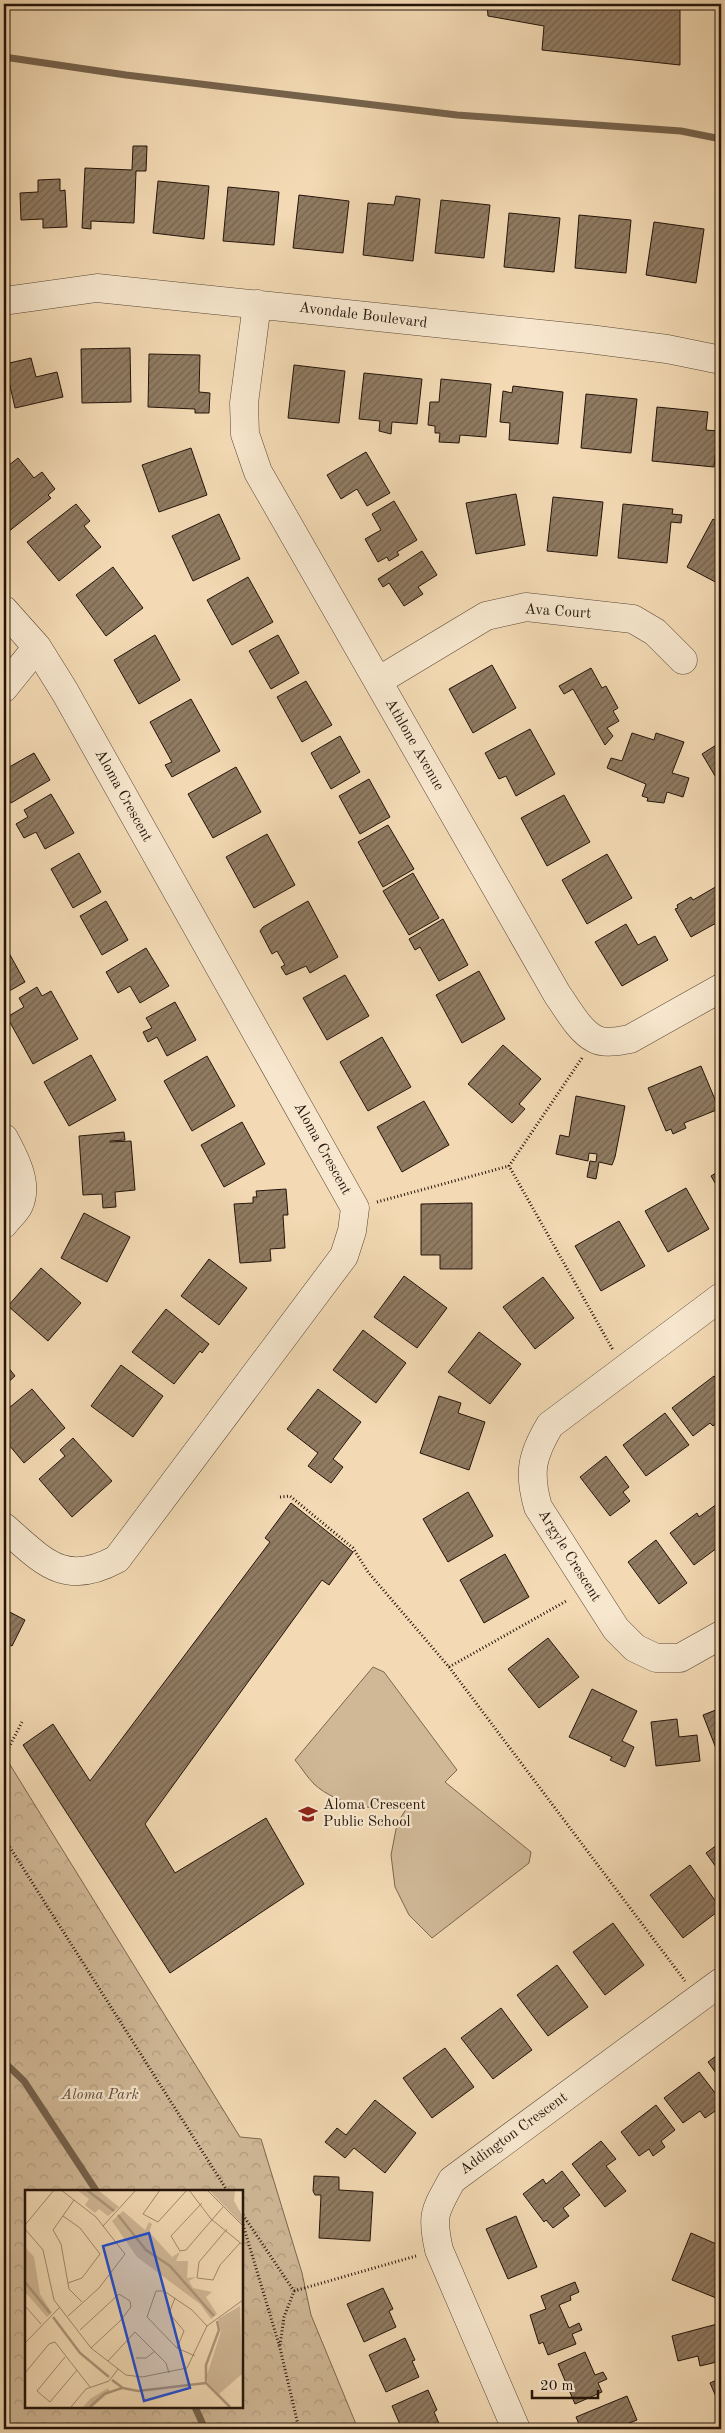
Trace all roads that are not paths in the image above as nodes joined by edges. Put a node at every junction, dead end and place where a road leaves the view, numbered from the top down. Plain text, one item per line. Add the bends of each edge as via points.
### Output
1 (4, 301) edge
2 (257, 304) junction
3 (721, 360) edge
4 (4, 610) edge
5 (37, 646) junction
6 (683, 660) dead end
7 (378, 682) junction
8 (4, 688) edge
9 (721, 988) edge
10 (4, 1138) edge
11 (4, 1224) edge
12 (721, 1298) edge
13 (4, 1527) edge
14 (721, 1635) edge
15 (721, 1982) edge
16 (516, 2429) edge

1 - 2 street, Avondale Boulevard via 97,288
2 - 3 street, Avondale Boulevard via 589,339
2 - 7 street, Athlone Avenue via 244,403 245,434 258,472
4 - 5 street, Aloma Crescent
5 - 8 street
5 - 13 street, Aloma Crescent via 355,1208 344,1256 117,1559 101,1568 82,1572 61,1570 44,1562
6 - 7 street, Ava Court via 655,632 632,619 526,607 486,616
7 - 9 street, Athlone Avenue via 556,994 595,1039 615,1042 630,1039
10 - 11 street via 22,1182 19,1205
12 - 14 street, Argyle Crescent via 550,1425 538,1445 531,1471 538,1507 616,1629 635,1648 656,1658 680,1658
15 - 16 street, Addington Crescent via 452,2180 439,2204 433,2223 439,2250

